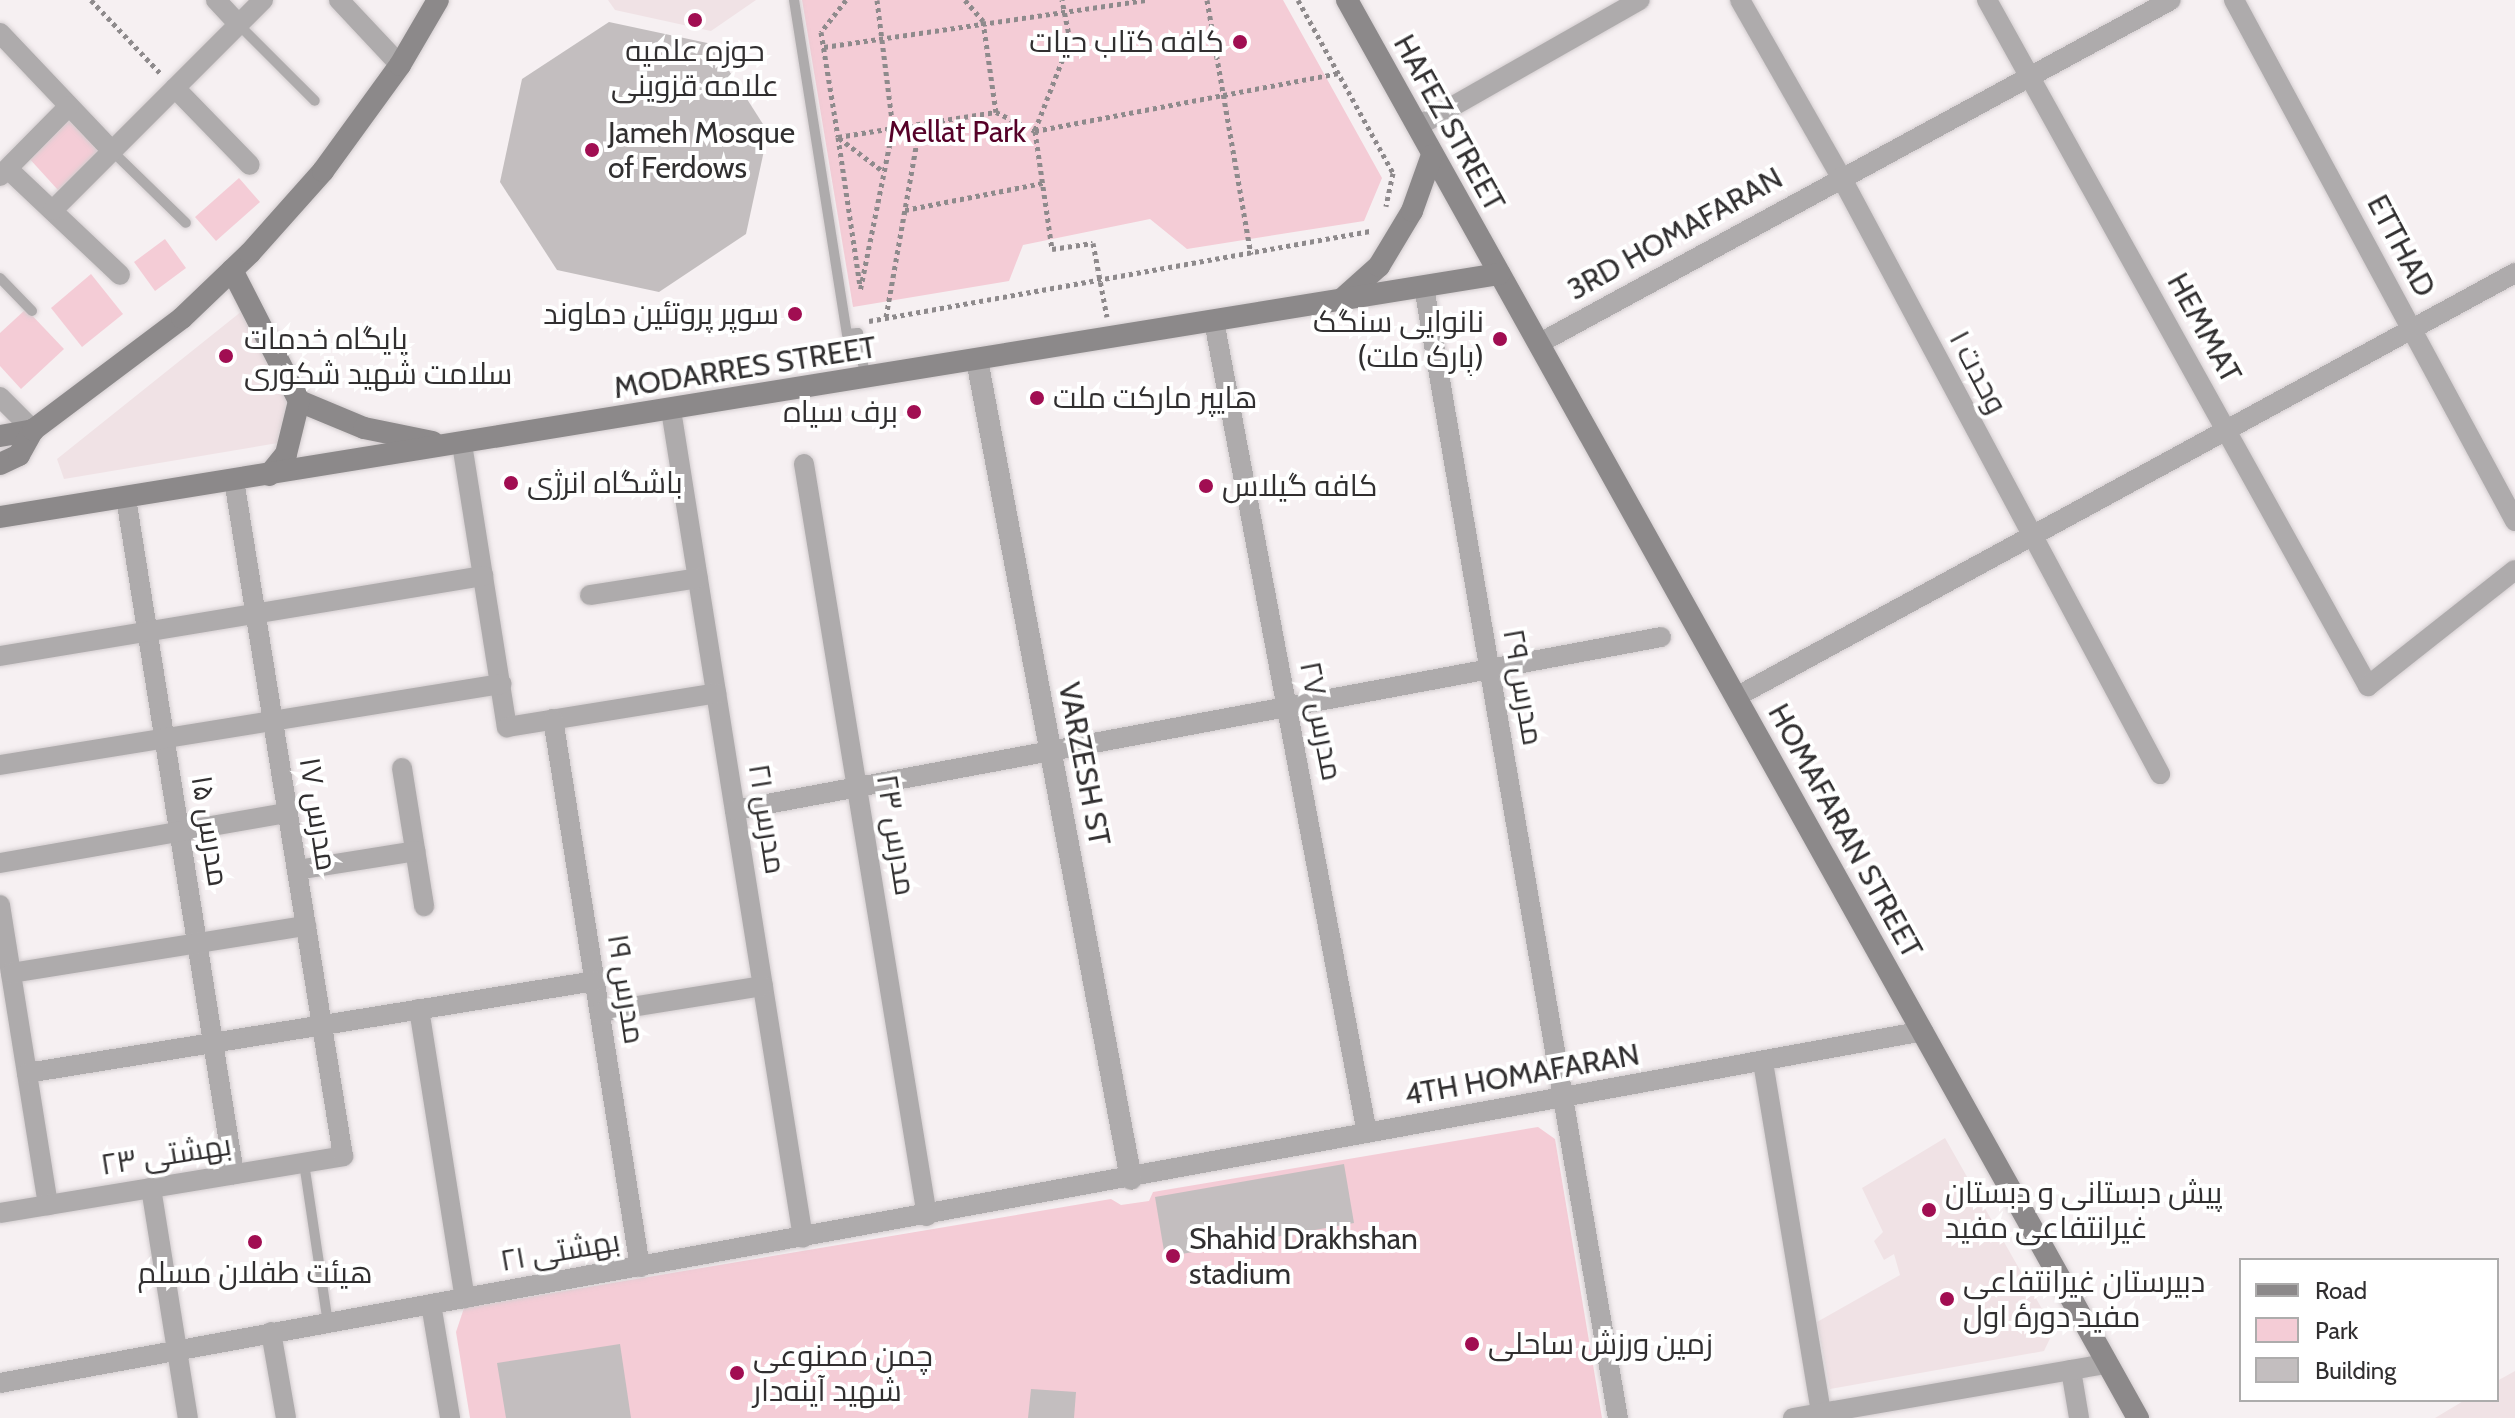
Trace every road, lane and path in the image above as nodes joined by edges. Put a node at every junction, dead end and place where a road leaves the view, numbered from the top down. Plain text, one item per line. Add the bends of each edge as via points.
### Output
1 (91, 0) edge
2 (216, 0) edge
3 (263, 0) edge
4 (339, 0) edge
5 (438, 0) edge
6 (794, 0) edge
7 (846, 0) edge
8 (877, 0) edge
9 (965, 0) edge
10 (1062, 0) edge
11 (1146, 0) edge
12 (1207, 0) edge
13 (1298, 0) edge
14 (1347, 0) edge
15 (1640, 0) edge
16 (1740, 0) edge
17 (1987, 0) edge
18 (2171, 0) edge
19 (2234, 0) edge
20 (1064, 11) junction
21 (983, 21) junction
22 (239, 25) junction
23 (1, 36) edge
24 (882, 37) junction
25 (824, 47) junction
26 (400, 65) junction
27 (1338, 73) junction
28 (2030, 75) junction
29 (175, 88) junction
30 (1223, 95) junction
31 (315, 101) dead end
32 (69, 106) junction
33 (996, 112) junction
34 (920, 124) junction
35 (1418, 126) junction
36 (893, 128) junction
37 (1035, 131) junction
38 (838, 137) junction
39 (112, 151) junction
40 (1432, 155) junction
41 (250, 165) dead end
42 (884, 172) junction
43 (4, 173) edge
44 (1841, 177) junction
45 (1043, 183) junction
46 (53, 210) junction
47 (905, 210) junction
48 (186, 223) dead end
49 (1251, 254) junction
50 (232, 270) junction
51 (2515, 273) edge
52 (1499, 274) junction
53 (120, 275) dead end
54 (0, 278) edge
55 (1100, 280) junction
56 (1424, 287) junction
57 (861, 288) junction
58 (858, 300) dead end
59 (1341, 300) junction
60 (32, 311) dead end
61 (886, 317) junction
62 (1214, 321) junction
63 (863, 322) dead end
64 (2411, 329) junction
65 (1111, 338) junction
66 (1538, 344) junction
67 (977, 360) junction
68 (865, 378) junction
69 (0, 397) edge
70 (299, 401) junction
71 (671, 410) junction
72 (2225, 429) junction
73 (33, 430) junction
74 (0, 436) edge
75 (462, 444) junction
76 (0, 464) edge
77 (804, 464) dead end
78 (269, 475) junction
79 (234, 480) junction
80 (126, 498) junction
81 (0, 517) edge
82 (2515, 521) edge
83 (2032, 536) junction
84 (2515, 570) edge
85 (483, 576) junction
86 (698, 578) junction
87 (590, 595) dead end
88 (256, 614) junction
89 (147, 632) junction
90 (1661, 637) dead end
91 (0, 656) edge
92 (1489, 670) junction
93 (501, 684) junction
94 (716, 693) junction
95 (1736, 697) junction
96 (1288, 707) junction
97 (553, 719) junction
98 (273, 721) junction
99 (164, 738) junction
100 (1051, 751) junction
101 (0, 765) edge
102 (402, 768) dead end
103 (2160, 774) dead end
104 (858, 788) junction
105 (735, 810) junction
106 (287, 813) junction
107 (179, 832) junction
108 (415, 851) junction
109 (0, 863) edge
110 (297, 870) junction
111 (0, 905) edge
112 (424, 906) dead end
113 (306, 926) junction
114 (197, 943) junction
115 (6, 960) edge
116 (595, 981) junction
117 (763, 986) junction
118 (419, 1009) junction
119 (600, 1012) junction
120 (322, 1025) junction
121 (1923, 1031) junction
122 (213, 1043) junction
123 (1763, 1062) junction
124 (27, 1073) junction
125 (1562, 1098) junction
126 (1367, 1133) junction
127 (343, 1156) joint
128 (304, 1163) junction
129 (234, 1174) junction
130 (1131, 1179) junction
131 (151, 1188) junction
132 (48, 1205) junction
133 (0, 1213) edge
134 (927, 1216) junction
135 (803, 1238) junction
136 (640, 1267) junction
137 (465, 1298) junction
138 (431, 1304) junction
139 (328, 1323) junction
140 (271, 1332) junction
141 (177, 1349) junction
142 (2107, 1364) junction
143 (2071, 1370) junction
144 (0, 1383) edge
145 (1821, 1413) junction
146 (1858, 1413) edge
147 (188, 1418) edge
148 (286, 1418) edge
149 (450, 1418) edge
150 (1618, 1418) edge
151 (1793, 1418) edge
152 (2079, 1418) edge
153 (2138, 1418) edge

1 - 29 path
2 - 22 street
3 - 22 street
4 - 26 street
5 - 26 main road
6 - 68 lane via 847,334 858,333
7 - 25 path via 821,32
8 - 24 path
9 - 21 path
10 - 20 path
11 - 20 path
12 - 30 path
13 - 27 path
14 - 35 main road, HAFEZ STREET
15 - 35 street
16 - 44 street, وحدت ۱
17 - 28 street, HEMMAT
18 - 28 street, 3RD HOMAFARAN
19 - 64 street, ETTHAD
20 - 21 path
20 - 37 path via 1070,40
21 - 24 path
21 - 33 path
22 - 29 street
22 - 31 lane
23 - 32 street
24 - 25 path
24 - 36 path
25 - 38 path
26 - 50 main road via 323,171
27 - 30 path
27 - 49 path via 1393,173 1386,208 1369,233
28 - 44 street, 3RD HOMAFARAN
28 - 72 street, HEMMAT
29 - 39 street
29 - 41 street
30 - 37 path
30 - 49 path
32 - 39 street
32 - 43 street
33 - 34 path
33 - 37 path
34 - 36 path
34 - 47 path
35 - 40 main road, HAFEZ STREET
36 - 38 path
36 - 42 path
37 - 45 path
38 - 42 path
38 - 57 path
39 - 46 street
39 - 48 lane
40 - 52 main road, HAFEZ STREET
40 - 59 main road via 1412,211 1379,266
42 - 57 path
43 - 46 street
44 - 66 street, 3RD HOMAFARAN
44 - 83 street, وحدت ۱
45 - 47 path
45 - 55 path via 1052,249 1093,243
46 - 53 street
47 - 61 path
49 - 55 path
50 - 70 main road
50 - 73 main road via 182,318
51 - 64 street
52 - 56 main road, MODARRES STREET
52 - 66 main road, HOMAFARAN STREET
54 - 60 lane
55 - 61 path
55 - 65 path
56 - 59 main road, MODARRES STREET
56 - 92 street, مدرس ۲۹
57 - 58 path
59 - 62 main road, MODARRES STREET
61 - 63 path
62 - 65 main road, MODARRES STREET
62 - 96 street, مدرس ۲۷
64 - 72 street
64 - 82 street, ETTHAD
65 - 67 main road, MODARRES STREET
66 - 95 main road, HOMAFARAN STREET
67 - 68 main road, MODARRES STREET
67 - 100 street, VARZESH ST
68 - 71 main road, MODARRES STREET
69 - 73 street
70 - 75 main road via 391,436
70 - 78 main road via 286,454
71 - 75 main road, MODARRES STREET
71 - 86 street, مدرس ۲۱
72 - 83 street
72 - 84 street, HEMMAT via 2368,686
73 - 74 main road
73 - 76 main road via 19,455
75 - 78 main road, MODARRES STREET
75 - 85 street
77 - 104 street, مدرس ۲۳
78 - 79 main road, MODARRES STREET
79 - 80 main road, MODARRES STREET
79 - 88 street, مدرس ۱۷
80 - 81 main road, MODARRES STREET
80 - 89 street, مدرس ۱۵
83 - 95 street
83 - 103 street, وحدت ۱
85 - 88 street
85 - 93 street
86 - 87 street
86 - 94 street, مدرس ۲۱
88 - 89 street
88 - 98 street, مدرس ۱۷
89 - 91 street
89 - 99 street, مدرس ۱۵
90 - 92 street
92 - 96 street
92 - 125 street, مدرس ۲۹
93 - 97 street via 507,727
93 - 98 street
94 - 97 street
94 - 105 street, مدرس ۲۱
95 - 121 main road, HOMAFARAN STREET
96 - 100 street
96 - 126 street, مدرس ۲۷
97 - 116 street, مدرس ۱۹
98 - 99 street
98 - 106 street, مدرس ۱۷
99 - 101 street
99 - 107 street, مدرس ۱۵
100 - 104 street
100 - 130 street, VARZESH ST
102 - 108 street
104 - 105 street
104 - 134 street, مدرس ۲۳
105 - 117 street, مدرس ۲۱
106 - 107 street
106 - 110 street, مدرس ۱۷
107 - 109 street
107 - 114 street, مدرس ۱۵
108 - 110 street
108 - 112 street
110 - 113 street, مدرس ۱۷
111 - 115 street
113 - 114 street
113 - 120 street, مدرس ۱۷
114 - 115 street
114 - 122 street, مدرس ۱۵
115 - 124 street
116 - 118 street
116 - 119 street, مدرس ۱۹
117 - 119 street
117 - 135 street, مدرس ۲۱
118 - 120 street
118 - 137 street
119 - 136 street, مدرس ۱۹
120 - 122 street
120 - 127 street, مدرس ۱۷
121 - 123 street, 4TH HOMAFARAN
121 - 142 main road, HOMAFARAN STREET
122 - 124 street
122 - 129 street, مدرس ۱۵
123 - 125 street, 4TH HOMAFARAN
123 - 145 street
124 - 132 street
125 - 126 street, 4TH HOMAFARAN
125 - 150 street, مدرس ۲۹
126 - 130 street, 4TH HOMAFARAN
127 - 128 street, بهشتی ۲۳
128 - 129 street, بهشتی ۲۳
128 - 139 lane
129 - 131 street, بهشتی ۲۳
130 - 134 street, بهشتی ۲۱
131 - 132 street, بهشتی ۲۳
131 - 141 street
132 - 133 street, بهشتی ۲۳
134 - 135 street, بهشتی ۲۱
135 - 136 street, بهشتی ۲۱
136 - 137 street, بهشتی ۲۱
137 - 138 street, بهشتی ۲۱
138 - 139 street, بهشتی ۲۱
138 - 149 street
139 - 140 street, بهشتی ۲۱
140 - 141 street, بهشتی ۲۱
140 - 148 street
141 - 144 street, بهشتی ۲۱
141 - 147 street
142 - 143 street
142 - 153 main road, HOMAFARAN STREET
143 - 146 street
143 - 152 street
145 - 146 street
145 - 151 street

